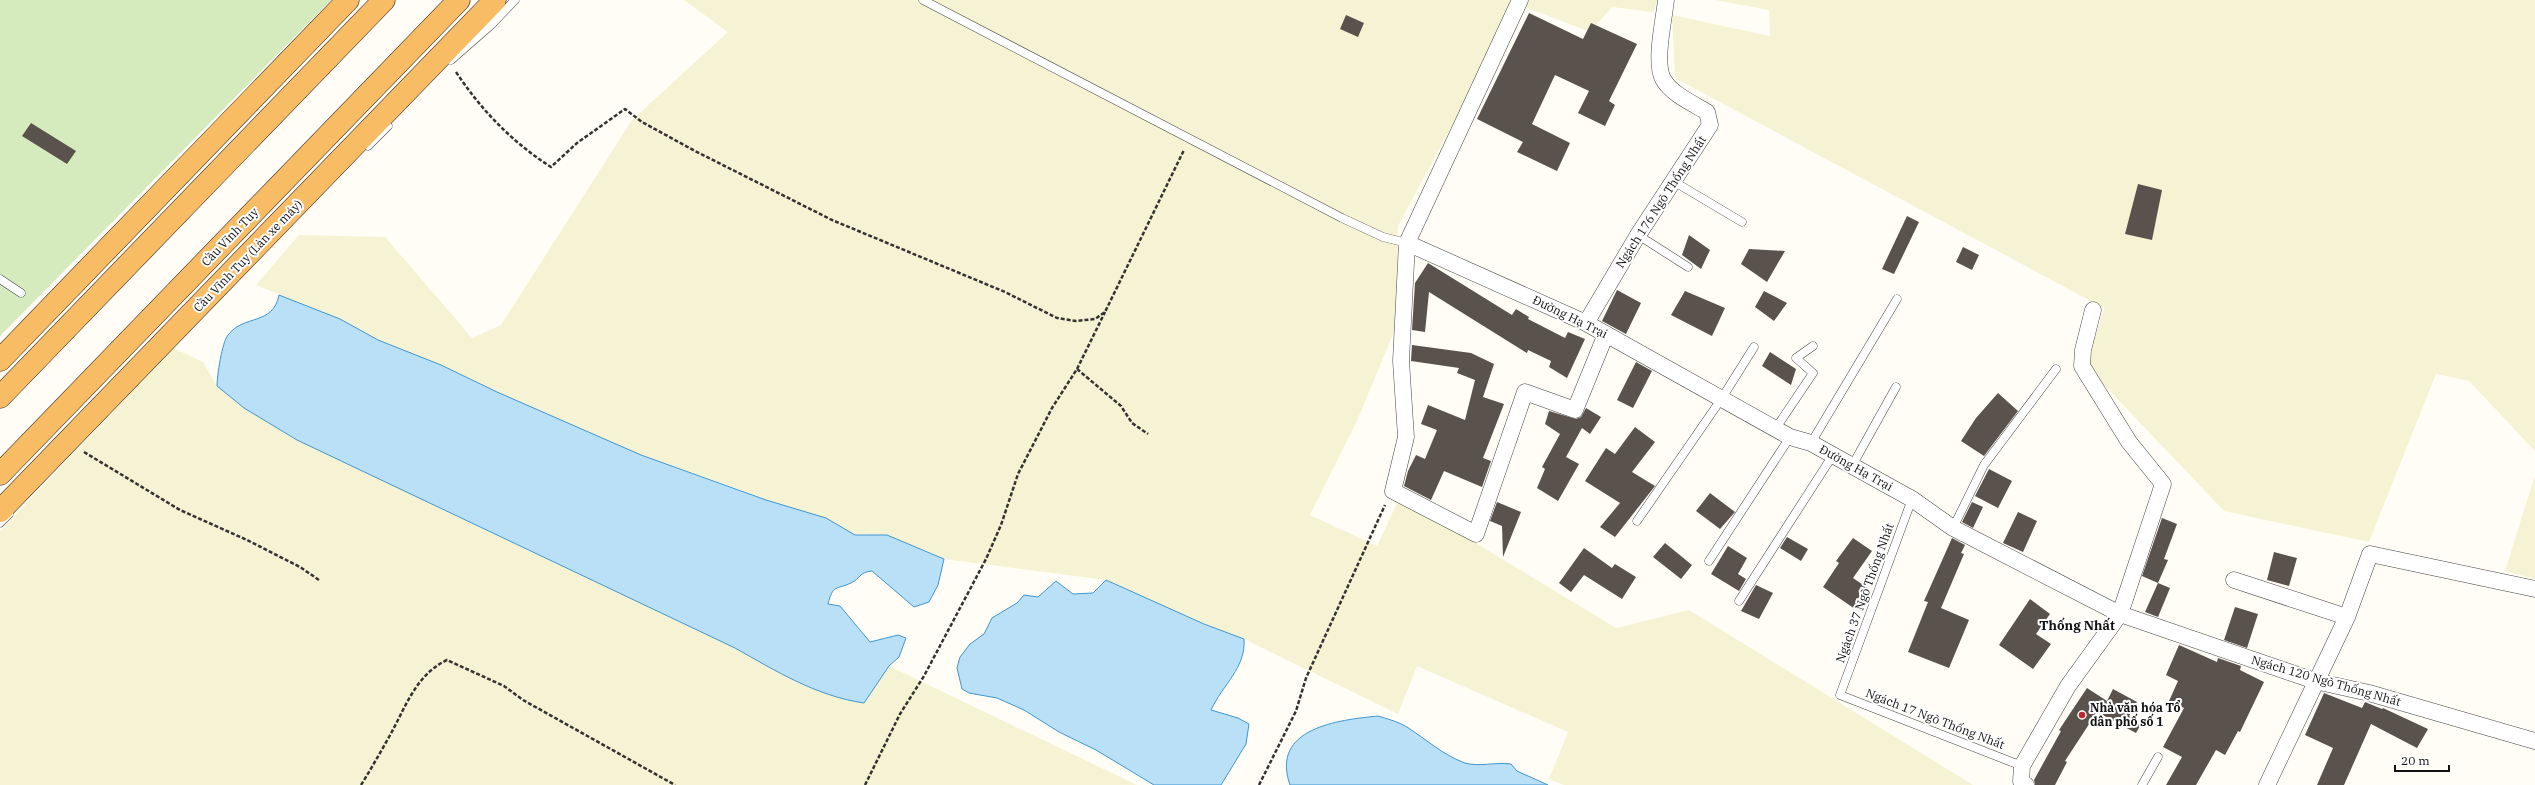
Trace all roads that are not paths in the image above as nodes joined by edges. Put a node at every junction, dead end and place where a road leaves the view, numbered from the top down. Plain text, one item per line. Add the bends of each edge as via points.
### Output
1 (348, 0) edge
2 (384, 0) edge
3 (459, 0) edge
4 (495, 0) edge
5 (515, 0) edge
6 (924, 0) edge
7 (1520, 0) edge
8 (1666, 0) edge
9 (447, 64) road end
10 (393, 121) dead end
11 (361, 154) dead end
12 (1673, 180) junction
13 (1742, 222) dead end
14 (1638, 235) junction
15 (1407, 243) junction
16 (272, 244) dead end
17 (1688, 267) dead end
18 (0, 279) edge
19 (21, 293) dead end
20 (1897, 299) dead end
21 (2094, 310) dead end
22 (1586, 323) junction
23 (1606, 334) junction
24 (1812, 346) dead end
25 (1754, 347) dead end
26 (0, 360) edge
27 (2056, 369) dead end
28 (1896, 387) dead end
29 (0, 397) edge
30 (1722, 398) junction
31 (1776, 428) junction
32 (1790, 437) junction
33 (1811, 443) junction
34 (1833, 455) junction
35 (1852, 466) junction
36 (0, 474) edge
37 (1912, 499) junction
38 (0, 511) edge
39 (1637, 521) dead end
40 (0, 523) edge
41 (1953, 528) junction
42 (1710, 561) dead end
43 (2234, 580) dead end
44 (2535, 589) edge
45 (1739, 601) dead end
46 (2120, 614) junction
47 (2347, 617) junction
48 (2315, 681) junction
49 (1840, 695) joint
50 (2535, 741) edge
51 (2158, 757) dead end
52 (2022, 766) junction
53 (2026, 785) edge
54 (2142, 785) edge
55 (2267, 785) edge

1 - 26 highway
2 - 29 highway
3 - 36 highway, Cầu Vĩnh Tuy
4 - 38 highway, Cầu Vĩnh Tuy (Làn xe máy)
5 - 9 lane
6 - 15 lane via 1342,218 1383,237
7 - 15 street
8 - 12 street, Ngách 176 Ngõ Thống Nhất via 1660,55 1663,80 1673,90 1707,112 1710,125
10 - 11 lane
12 - 13 lane
12 - 14 street, Ngách 176 Ngõ Thống Nhất
14 - 17 lane
14 - 22 street, Ngách 176 Ngõ Thống Nhất
15 - 22 street, Đường Hạ Trại
15 - 23 street via 1402,361 1406,437 1393,490 1476,534 1525,392 1575,410
16 - 40 lane via 75,443
18 - 19 lane
20 - 33 lane
21 - 46 street via 2083,350 2082,366 2129,442 2163,484
22 - 23 street, Đường Hạ Trại
23 - 30 street, Đường Hạ Trại
24 - 31 lane via 1796,358 1812,373
25 - 30 lane
27 - 41 lane via 1984,465
28 - 35 lane
30 - 31 street, Đường Hạ Trại
30 - 39 lane
31 - 32 street, Đường Hạ Trại
32 - 33 street, Đường Hạ Trại
32 - 42 lane
33 - 34 street, Đường Hạ Trại
34 - 35 street, Đường Hạ Trại
34 - 45 lane
35 - 37 street, Đường Hạ Trại
37 - 41 street, Đường Hạ Trại
37 - 49 lane, Ngách 37 Ngõ Thống Nhất
41 - 46 street, Đường Hạ Trại
43 - 47 street
44 - 47 street via 2370,554
46 - 48 street, Ngách 120 Ngõ Thống Nhất
46 - 52 street via 2068,686
47 - 48 street
48 - 50 street, Ngách 120 Ngõ Thống Nhất via 2369,693
48 - 55 street
49 - 52 lane, Ngách 17 Ngõ Thống Nhất
51 - 54 lane
52 - 53 street via 2021,781

